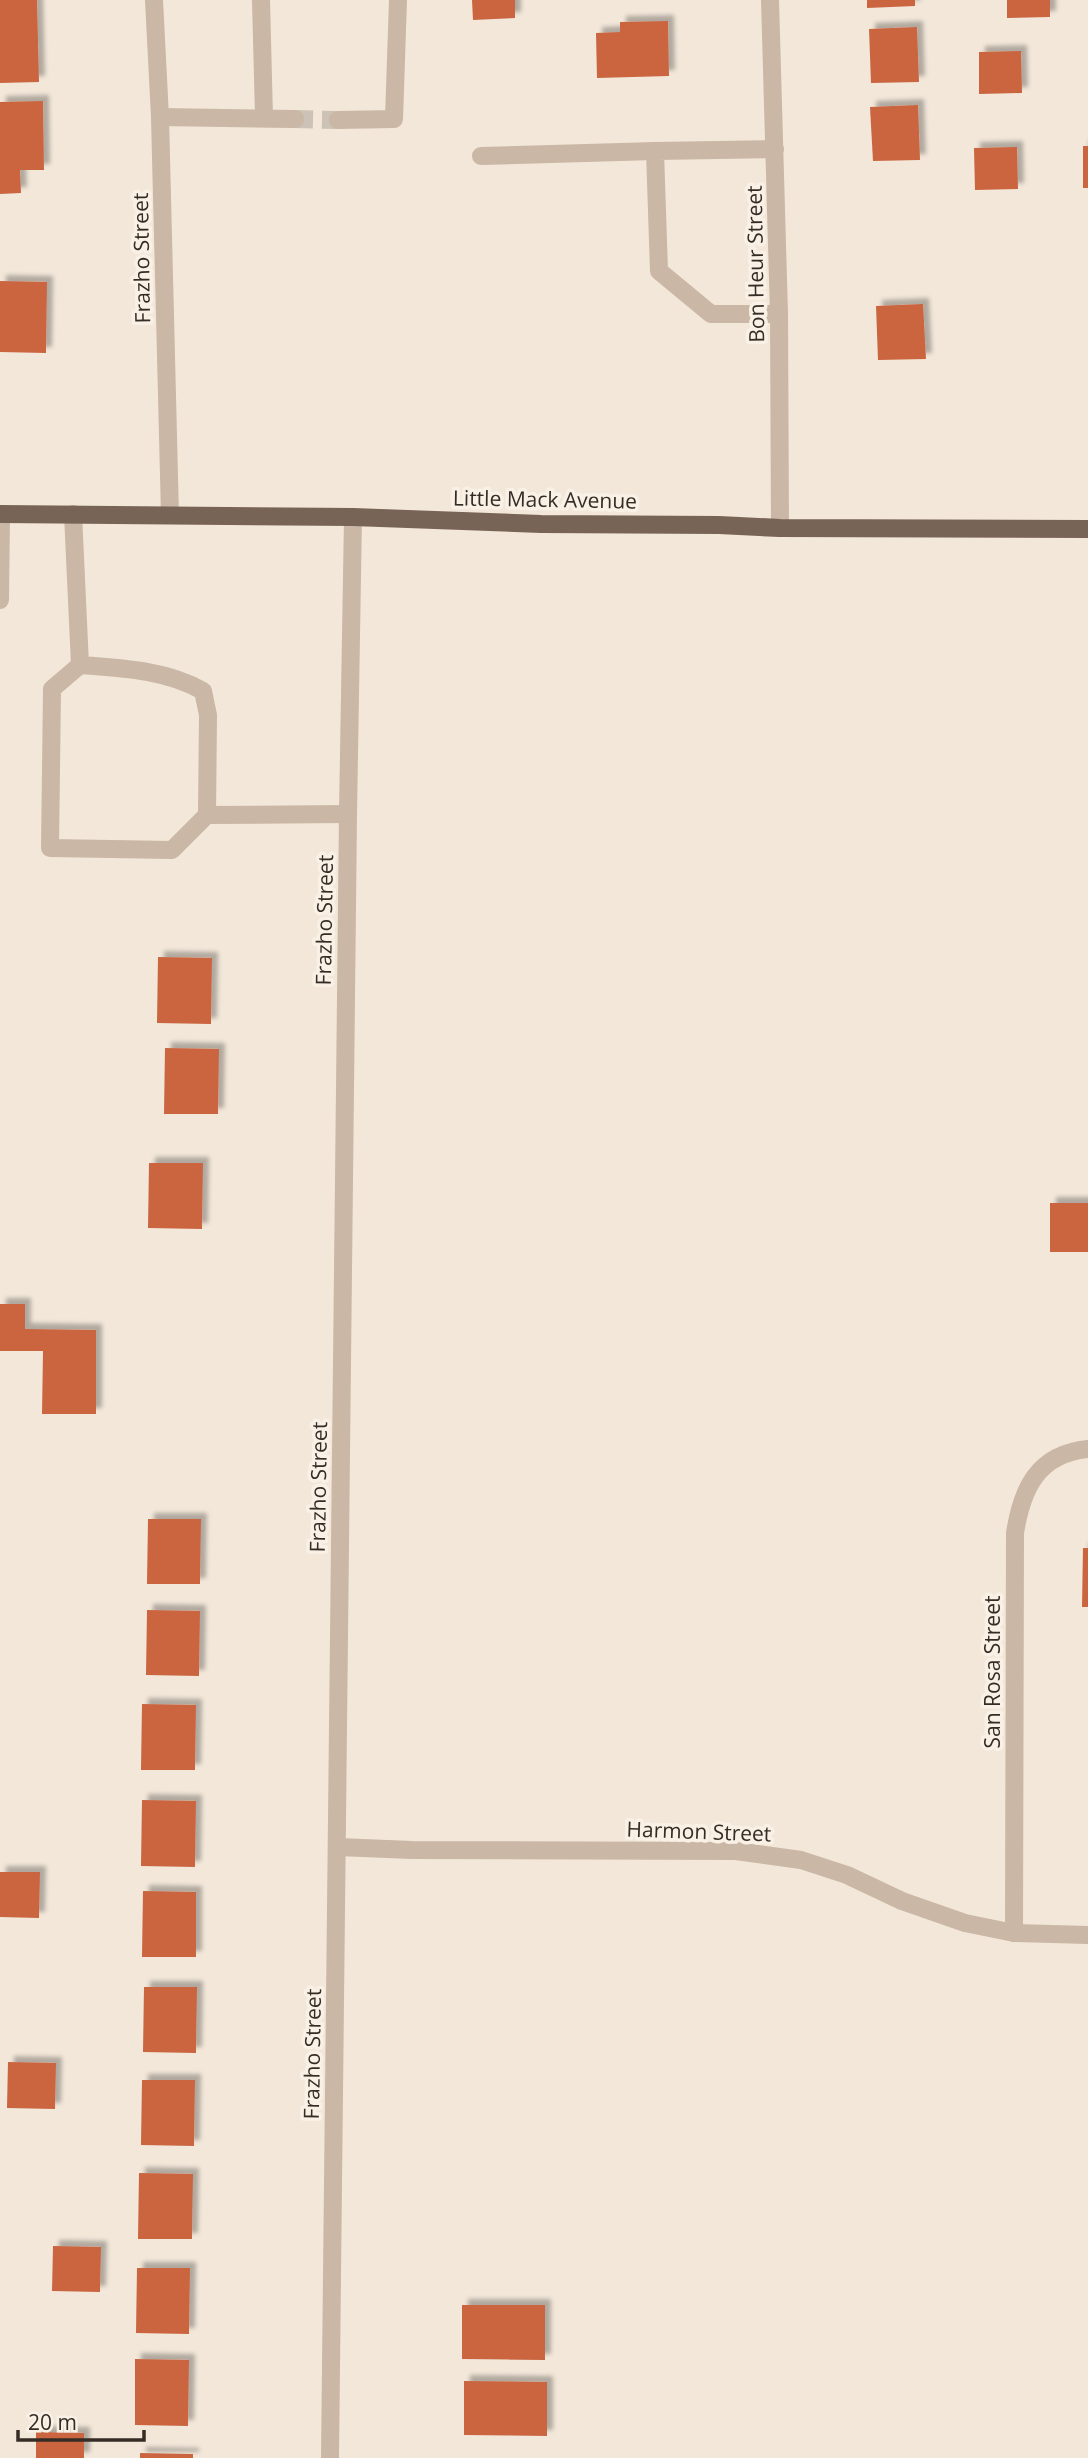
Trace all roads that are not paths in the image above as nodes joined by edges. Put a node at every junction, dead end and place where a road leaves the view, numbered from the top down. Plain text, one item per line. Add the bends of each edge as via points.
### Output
1 (154, 0) edge
2 (261, 0) edge
3 (398, 0) edge
4 (771, 0) edge
5 (160, 117) junction
6 (264, 117) junction
7 (295, 119) tunnel mouth
8 (338, 120) tunnel mouth
9 (775, 149) junction
10 (655, 151) junction
11 (481, 156) dead end
12 (779, 314) junction
13 (1, 514) edge
14 (73, 514) junction
15 (170, 515) junction
16 (353, 517) junction
17 (780, 528) junction
18 (1088, 529) edge
19 (0, 600) edge
20 (80, 666) junction
21 (348, 814) junction
22 (207, 815) junction
23 (1088, 1450) edge
24 (338, 1847) junction
25 (1014, 1933) junction
26 (1088, 1935) edge
27 (330, 2458) edge

1 - 5 street, Frazho Street
2 - 6 street
3 - 8 street via 394,119
4 - 9 street, Bon Heur Street
5 - 6 street
5 - 15 street, Frazho Street
6 - 7 street
9 - 10 street
9 - 12 street, Bon Heur Street
10 - 11 street
10 - 12 street via 659,271 711,314
12 - 17 street, Bon Heur Street
13 - 14 main road, Little Mack Avenue
13 - 19 street
14 - 15 main road, Little Mack Avenue
14 - 20 street
15 - 16 main road, Little Mack Avenue
16 - 17 main road, Little Mack Avenue
16 - 21 street, Frazho Street
17 - 18 main road, Little Mack Avenue
20 - 22 street via 122,668 184,680 203,691 208,715
20 - 22 street via 52,689 50,848 172,850
21 - 22 street
21 - 24 street, Frazho Street
23 - 25 street, San Rosa Street via 1053,1459 1030,1481 1015,1533
24 - 25 street, Harmon Street via 770,1854 848,1875 902,1901 965,1923
24 - 27 street, Frazho Street
25 - 26 street, Harmon Street

